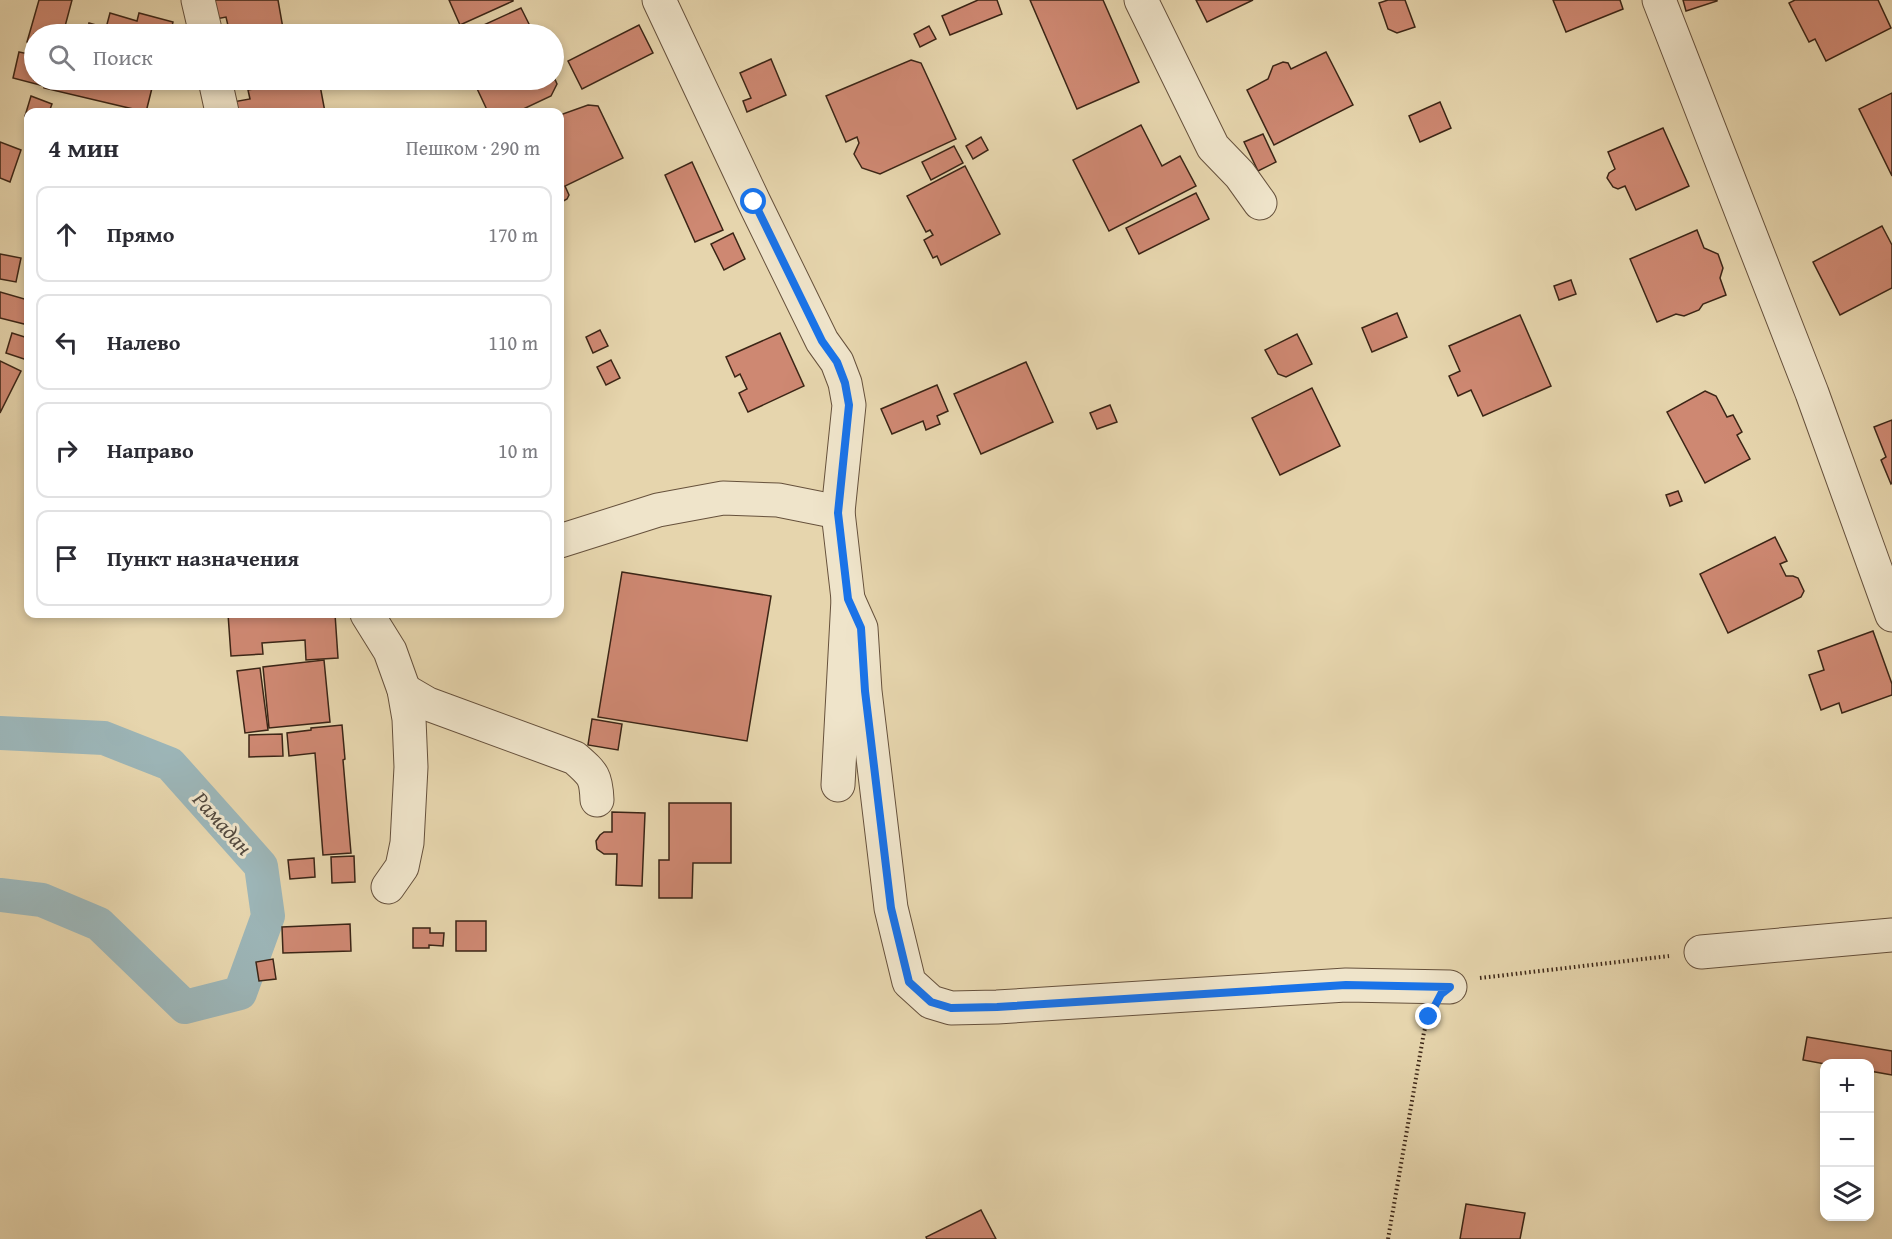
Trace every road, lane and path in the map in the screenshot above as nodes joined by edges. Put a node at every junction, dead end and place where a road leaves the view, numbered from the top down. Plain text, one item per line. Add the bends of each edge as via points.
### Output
1 (198, 0) edge
2 (659, 0) edge
3 (1141, 0) edge
4 (1659, 0) edge
5 (204, 24) edge
6 (217, 90) edge
7 (221, 108) edge
8 (1260, 203) dead end
9 (838, 513) junction
10 (564, 540) edge
11 (848, 599) junction
12 (1892, 615) edge
13 (369, 618) edge
14 (404, 690) junction
15 (838, 785) dead end
16 (597, 800) dead end
17 (388, 887) dead end
18 (1892, 935) edge
19 (1701, 952) joint
20 (1450, 987) junction
21 (1388, 1239) edge

1 - 5 street
2 - 9 street via 845,383 849,405
3 - 8 street via 1213,147
4 - 12 street via 1812,393
6 - 7 street
9 - 10 street via 778,500 723,498 658,510
9 - 11 street
11 - 15 street
11 - 20 street via 861,628 891,908 909,982 931,1002 951,1008 997,1007 1346,985
13 - 14 street via 390,651
14 - 16 street via 428,704 575,758 596,782
14 - 17 street via 411,767 407,843 402,867
18 - 19 street
19 - 20 path via 1467,980
20 - 21 path via 1441,994 1424,1032

